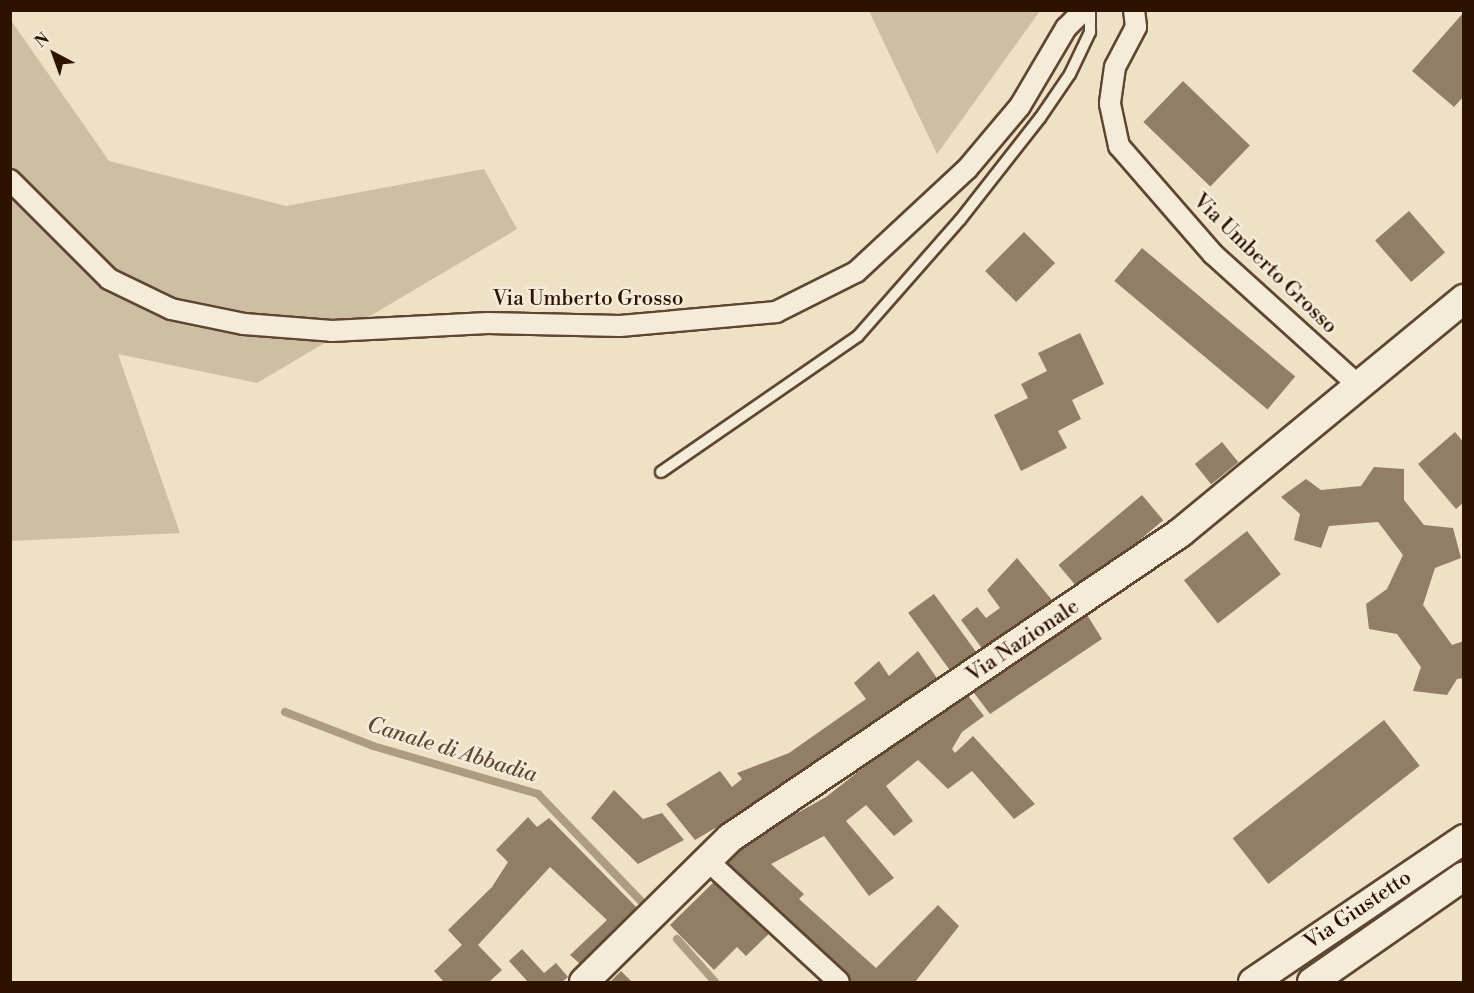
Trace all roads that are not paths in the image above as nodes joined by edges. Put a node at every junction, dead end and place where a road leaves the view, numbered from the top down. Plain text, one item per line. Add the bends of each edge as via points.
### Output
1 (1084, 10) edge
2 (1090, 10) edge
3 (1134, 10) edge
4 (10, 180) edge
5 (1464, 298) edge
6 (1356, 383) junction
7 (661, 472) dead end
8 (1464, 839) edge
9 (708, 861) junction
10 (1464, 876) edge
11 (584, 982) edge
12 (839, 982) edge
13 (1254, 982) edge
14 (1312, 982) edge

1 - 4 street, Via Umberto Grosso via 1066,28 1020,106 967,169 856,272 777,312 620,326 488,323 332,331 243,324 171,309 109,279
2 - 7 lane via 1090,32 1070,74 1040,118 960,220 858,336
3 - 6 street, Via Umberto Grosso via 1136,27 1115,67 1110,104 1119,146 1213,254
5 - 6 street, Via Nazionale
6 - 9 street, Via Nazionale via 1180,533 730,838
8 - 13 street, Via Giustetto
9 - 11 street, Via Nazionale
9 - 12 street
10 - 14 street, Via Giustetto

